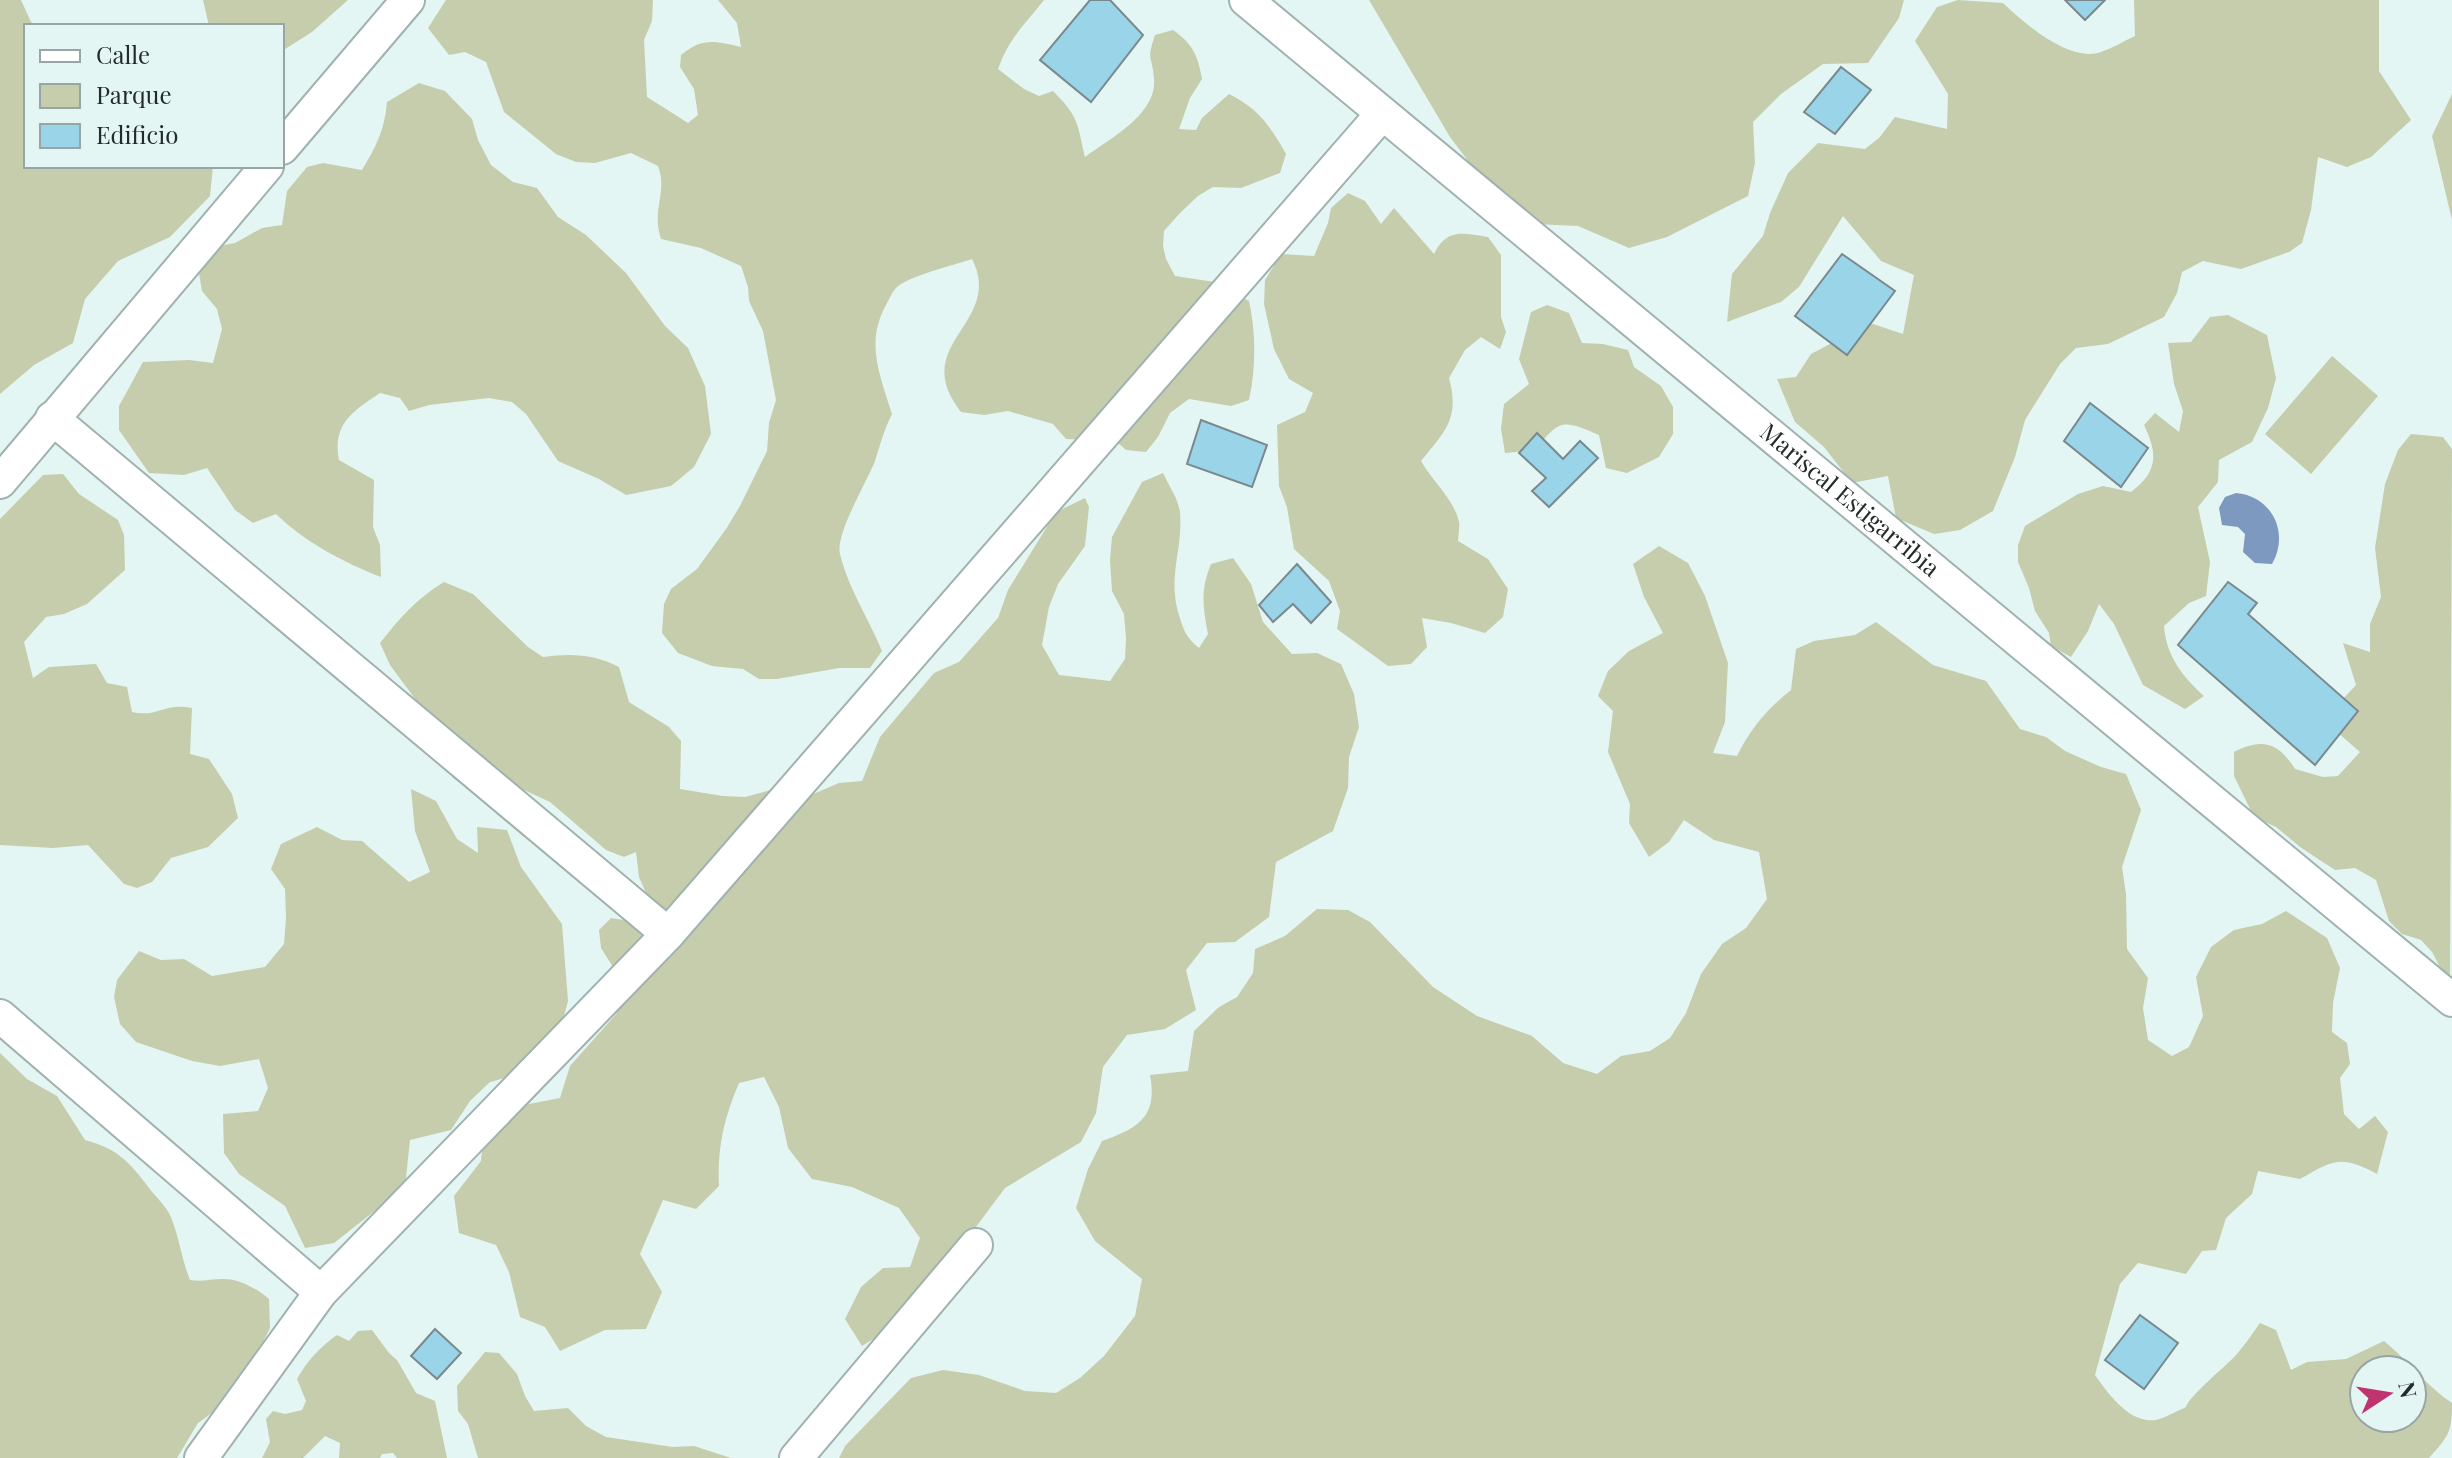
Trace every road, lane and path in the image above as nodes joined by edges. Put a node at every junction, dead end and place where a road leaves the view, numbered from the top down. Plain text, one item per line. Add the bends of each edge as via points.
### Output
1 (408, 0) edge
2 (1246, 0) edge
3 (1382, 114) junction
4 (284, 146) edge
5 (265, 168) edge
6 (52, 418) junction
7 (0, 482) edge
8 (668, 934) junction
9 (2452, 1000) edge
10 (0, 1016) edge
11 (976, 1245) dead end
12 (321, 1292) junction
13 (201, 1458) edge
14 (796, 1458) edge

1 - 4 street
2 - 3 street, Mariscal Estigarribia
3 - 8 street
3 - 9 street, Mariscal Estigarribia
5 - 6 street
6 - 7 street
6 - 8 street
8 - 12 street
10 - 12 street
11 - 14 street
12 - 13 street

